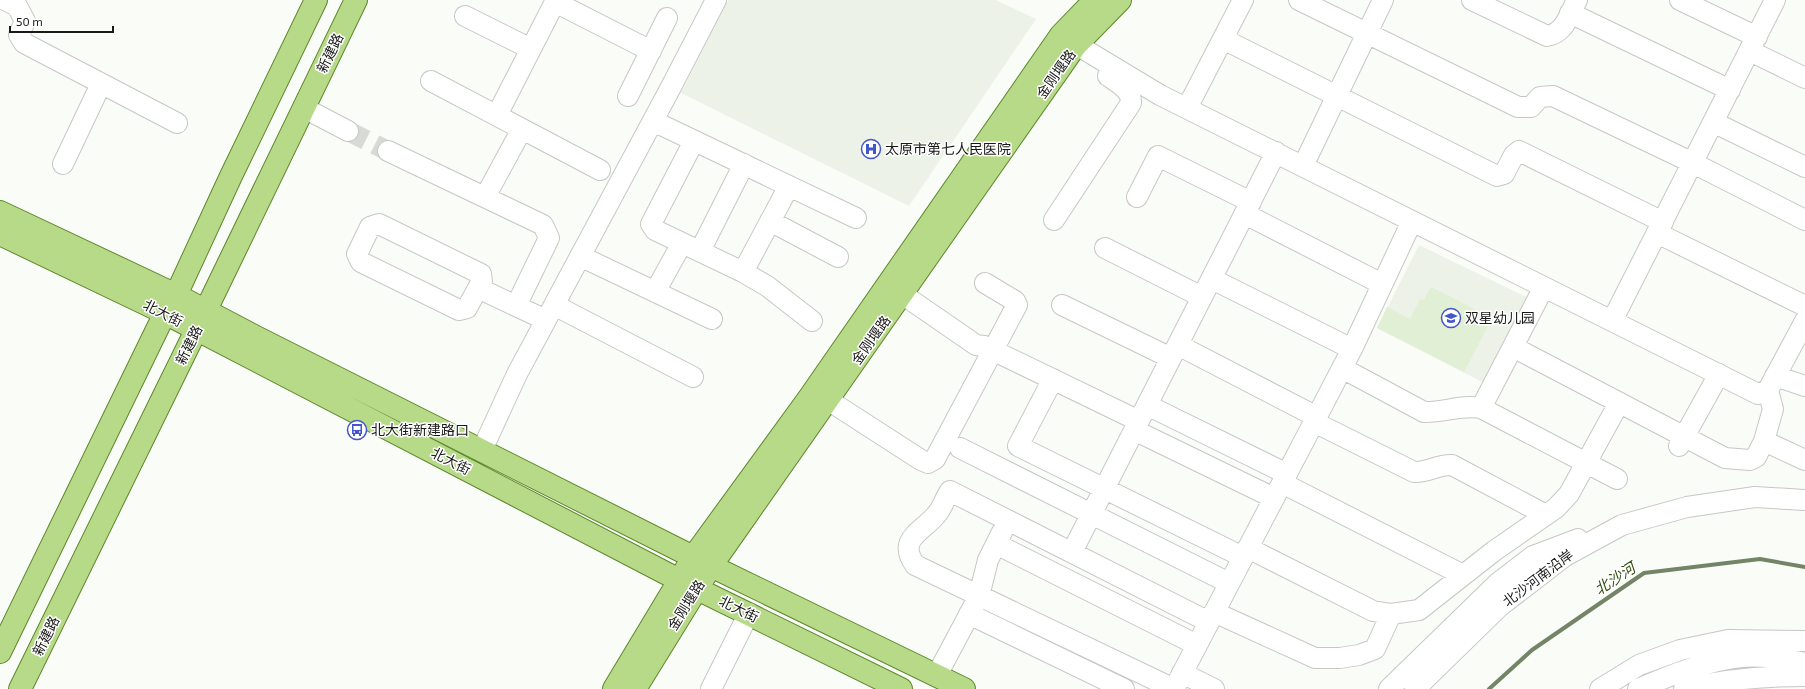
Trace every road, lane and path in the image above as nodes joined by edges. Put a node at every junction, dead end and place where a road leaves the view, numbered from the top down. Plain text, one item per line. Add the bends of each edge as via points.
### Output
1 (6, 0) edge
2 (316, 0) edge
3 (356, 0) edge
4 (716, 0) edge
5 (1095, 0) edge
6 (1120, 0) edge
7 (1243, 0) edge
8 (1300, 0) edge
9 (1383, 0) edge
10 (1472, 0) edge
11 (1680, 0) edge
12 (1775, 0) edge
13 (555, 1) edge
14 (1573, 7) edge
15 (465, 16) dead end
16 (667, 18) dead end
17 (1367, 33) junction
18 (1223, 39) junction
19 (1068, 40) junction
20 (1753, 44) junction
21 (531, 49) junction
22 (651, 51) junction
23 (1805, 78) edge
24 (431, 81) dead end
25 (101, 84) junction
26 (1730, 90) junction
27 (628, 96) dead end
28 (1336, 96) junction
29 (304, 108) junction
30 (1186, 108) junction
31 (497, 115) junction
32 (653, 121) junction
33 (1713, 122) junction
34 (177, 123) dead end
35 (522, 129) junction
36 (348, 131) tunnel mouth
37 (694, 141) junction
38 (388, 150) tunnel mouth
39 (1276, 152) junction
40 (1693, 163) junction
41 (63, 164) dead end
42 (744, 164) junction
43 (1302, 166) junction
44 (1805, 167) edge
45 (600, 170) dead end
46 (789, 186) junction
47 (1137, 197) dead end
48 (485, 198) junction
49 (1248, 208) junction
50 (0, 212) edge
51 (856, 218) dead end
52 (1054, 220) dead end
53 (1805, 220) edge
54 (770, 221) junction
55 (1412, 221) junction
56 (1660, 227) junction
57 (0, 234) edge
58 (682, 242) junction
59 (1105, 248) dead end
60 (700, 251) junction
61 (580, 256) junction
62 (838, 257) dead end
63 (743, 272) junction
64 (1212, 279) junction
65 (985, 283) dead end
66 (1382, 284) junction
67 (1544, 287) junction
68 (478, 288) junction
69 (895, 289) junction
70 (655, 292) junction
71 (1202, 297) junction
72 (171, 304) junction
73 (1062, 305) dead end
74 (516, 306) junction
75 (1805, 306) edge
76 (206, 310) junction
77 (550, 313) junction
78 (712, 319) dead end
79 (812, 321) dead end
80 (1612, 321) junction
81 (1804, 327) edge
82 (196, 330) junction
83 (1513, 347) junction
84 (1352, 349) junction
85 (993, 350) junction
86 (1175, 351) junction
87 (1342, 368) junction
88 (1719, 374) junction
89 (693, 377) dead end
90 (1053, 379) junction
91 (1767, 386) junction
92 (1805, 386) edge
93 (828, 400) junction
94 (1619, 402) junction
95 (1481, 408) junction
96 (1140, 419) junction
97 (1316, 419) junction
98 (1764, 441) junction
99 (1682, 442) junction
100 (960, 448) dead end
101 (482, 450) junction
102 (1805, 460) edge
103 (1586, 464) junction
104 (1617, 479) dead end
105 (1281, 485) junction
106 (1105, 489) junction
107 (1805, 500) edge
108 (1092, 514) junction
109 (1546, 515) junction
110 (1008, 520) junction
111 (1622, 525) junction
112 (996, 544) junction
113 (1072, 552) junction
114 (1246, 552) junction
115 (703, 561) junction
116 (1463, 574) junction
117 (1229, 583) junction
118 (688, 584) junction
119 (979, 596) junction
120 (749, 613) junction
121 (969, 614) junction
122 (1391, 614) junction
123 (1212, 617) junction
124 (1032, 620) junction
125 (1022, 639) junction
126 (1805, 641) edge
127 (1197, 644) junction
128 (0, 652) edge
129 (1805, 663) edge
130 (937, 675) junction
131 (1805, 676) edge
132 (1178, 681) edge
133 (20, 689) edge
134 (614, 689) edge
135 (635, 689) edge
136 (711, 689) edge
137 (901, 689) edge
138 (964, 689) edge
139 (1124, 689) edge
140 (1214, 689) edge
141 (1389, 689) edge
142 (1415, 689) edge
143 (1600, 689) edge
144 (1638, 689) edge
145 (1684, 689) edge

1 - 25 street via 17,6 25,21 19,35 24,43
2 - 72 main road
3 - 29 main road, 新建路
4 - 32 street
5 - 19 main road
6 - 19 main road, 金刚堰路
7 - 18 street
8 - 17 street
9 - 17 street
10 - 14 street via 1547,36 1555,35 1562,30
11 - 20 street
12 - 20 street
13 - 21 street
13 - 22 street
14 - 26 street
15 - 21 street
16 - 22 street
17 - 28 street
17 - 40 street via 1518,107 1531,107 1540,97 1553,96
18 - 28 street
18 - 30 street
19 - 30 street
19 - 52 street via 1089,63 1127,90 1132,97 1131,103
19 - 69 main road
20 - 23 street
20 - 26 street
21 - 31 street
22 - 27 street
24 - 31 street
25 - 34 street
25 - 41 street
26 - 33 street
28 - 43 street
28 - 56 street via 1497,176 1504,174 1519,150
29 - 36 street
29 - 76 main road, 新建路
30 - 39 street
31 - 35 street
32 - 37 street
32 - 61 street
33 - 40 street
33 - 44 street
35 - 45 street
35 - 48 street
37 - 42 street
37 - 58 street via 651,224 656,230
38 - 48 street
39 - 43 street
39 - 49 street
40 - 53 street
40 - 56 street
42 - 46 street
42 - 60 street
43 - 55 street
46 - 51 street
46 - 54 street
47 - 49 street via 1158,156
48 - 74 street via 543,225 549,238
49 - 64 street
49 - 66 street
50 - 72 main road
54 - 62 street
54 - 63 street
55 - 66 street
55 - 67 street
56 - 75 street
56 - 80 street
57 - 72 main road, 北大街
58 - 60 street
58 - 70 street
59 - 71 street
60 - 63 street
61 - 70 street
61 - 77 street
63 - 79 street via 767,286
64 - 71 street
64 - 84 street
65 - 85 street via 1015,301 1017,305
66 - 84 street
67 - 80 street
67 - 83 street
68 - 68 street via 468,308 459,310 361,262 357,254 370,227 379,224 481,274 482,281
68 - 74 street
69 - 85 street via 976,345
69 - 93 main road, 金刚堰路
69 - 115 main road via 808,398
70 - 78 street
71 - 86 street
72 - 76 main road, 北大街
72 - 82 main road, 北大街
72 - 128 main road
73 - 86 street
74 - 77 street
76 - 82 main road, 新建路
76 - 101 main road, 北大街
77 - 89 street
77 - 101 street via 517,374
80 - 88 street
81 - 91 street
82 - 118 main road, 北大街
82 - 133 main road, 新建路
83 - 94 street
83 - 95 street
84 - 87 street
85 - 90 street
85 - 93 street via 935,459 928,463
86 - 96 street
86 - 97 street
87 - 95 street via 1424,412 1472,406
87 - 97 street
88 - 91 street
88 - 99 street
90 - 96 street
90 - 106 street via 1018,446
91 - 92 street
91 - 98 street via 1772,409
93 - 115 main road, 金刚堰路
94 - 99 street
94 - 103 street
95 - 103 street
96 - 105 street
96 - 105 street
96 - 106 street
97 - 105 street
97 - 109 street via 1414,472 1423,473 1443,464 1452,464
98 - 99 street via 1756,457 1750,460 1725,458
98 - 102 street
100 - 108 street
101 - 115 main road, 北大街
103 - 104 street
103 - 109 street via 1569,494
105 - 114 street
105 - 116 street
106 - 108 street
106 - 114 street
107 - 111 street, 北沙河南沿岸 via 1755,497 1687,507
108 - 113 street
108 - 117 street
109 - 116 street
110 - 112 street
110 - 113 street
110 - 119 street via 950,490 937,515 914,535 909,543 908,551 916,566
111 - 141 street via 1566,542 1533,556 1498,583
111 - 142 street, 北沙河南沿岸 via 1565,556 1500,606
112 - 119 street via 988,560
112 - 127 street
113 - 123 street
114 - 117 street
114 - 122 street via 1373,611
115 - 118 main road, 金刚堰路
115 - 130 main road, 北大街
116 - 122 street via 1419,610
117 - 123 street
118 - 120 main road, 北大街
118 - 134 main road
118 - 135 main road, 金刚堰路
119 - 121 street
119 - 124 street
120 - 136 street
120 - 137 main road, 北大街
121 - 125 street
121 - 130 street
122 - 123 street via 1374,649 1340,658 1315,658
123 - 127 street
124 - 125 street
124 - 132 street
125 - 139 street
126 - 143 street via 1728,640 1680,650 1639,665
127 - 132 street
129 - 144 street via 1776,658 1742,657 1713,662 1677,673
130 - 138 main road, 北大街
131 - 145 street via 1755,677
132 - 140 street

